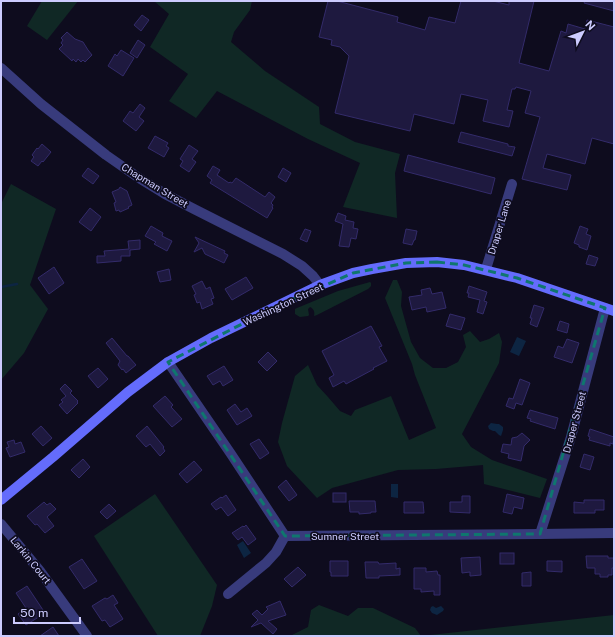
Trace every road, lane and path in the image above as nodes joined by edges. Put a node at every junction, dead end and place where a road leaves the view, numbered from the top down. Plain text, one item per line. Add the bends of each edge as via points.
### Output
1 (1, 68) edge
2 (512, 184) dead end
3 (486, 269) junction
4 (320, 285) junction
5 (610, 310) edge
6 (168, 362) junction
7 (1, 500) edge
8 (1, 524) edge
9 (614, 533) edge
10 (540, 534) junction
11 (285, 536) junction
12 (228, 594) dead end
13 (87, 636) edge

1 - 4 street, Chapman Street via 47,108 139,178 165,194 283,254 302,266
2 - 3 street, Draper Lane
3 - 4 main road, Washington Street via 464,264 406,263 353,273
3 - 5 main road, Washington Street
4 - 6 main road, Washington Street
5 - 10 street, Draper Street
6 - 7 main road, Washington Street via 128,392
6 - 11 street
8 - 13 street, Larkin Court via 40,571
9 - 10 street, Sumner Street
10 - 11 street, Sumner Street
11 - 12 street via 266,563

